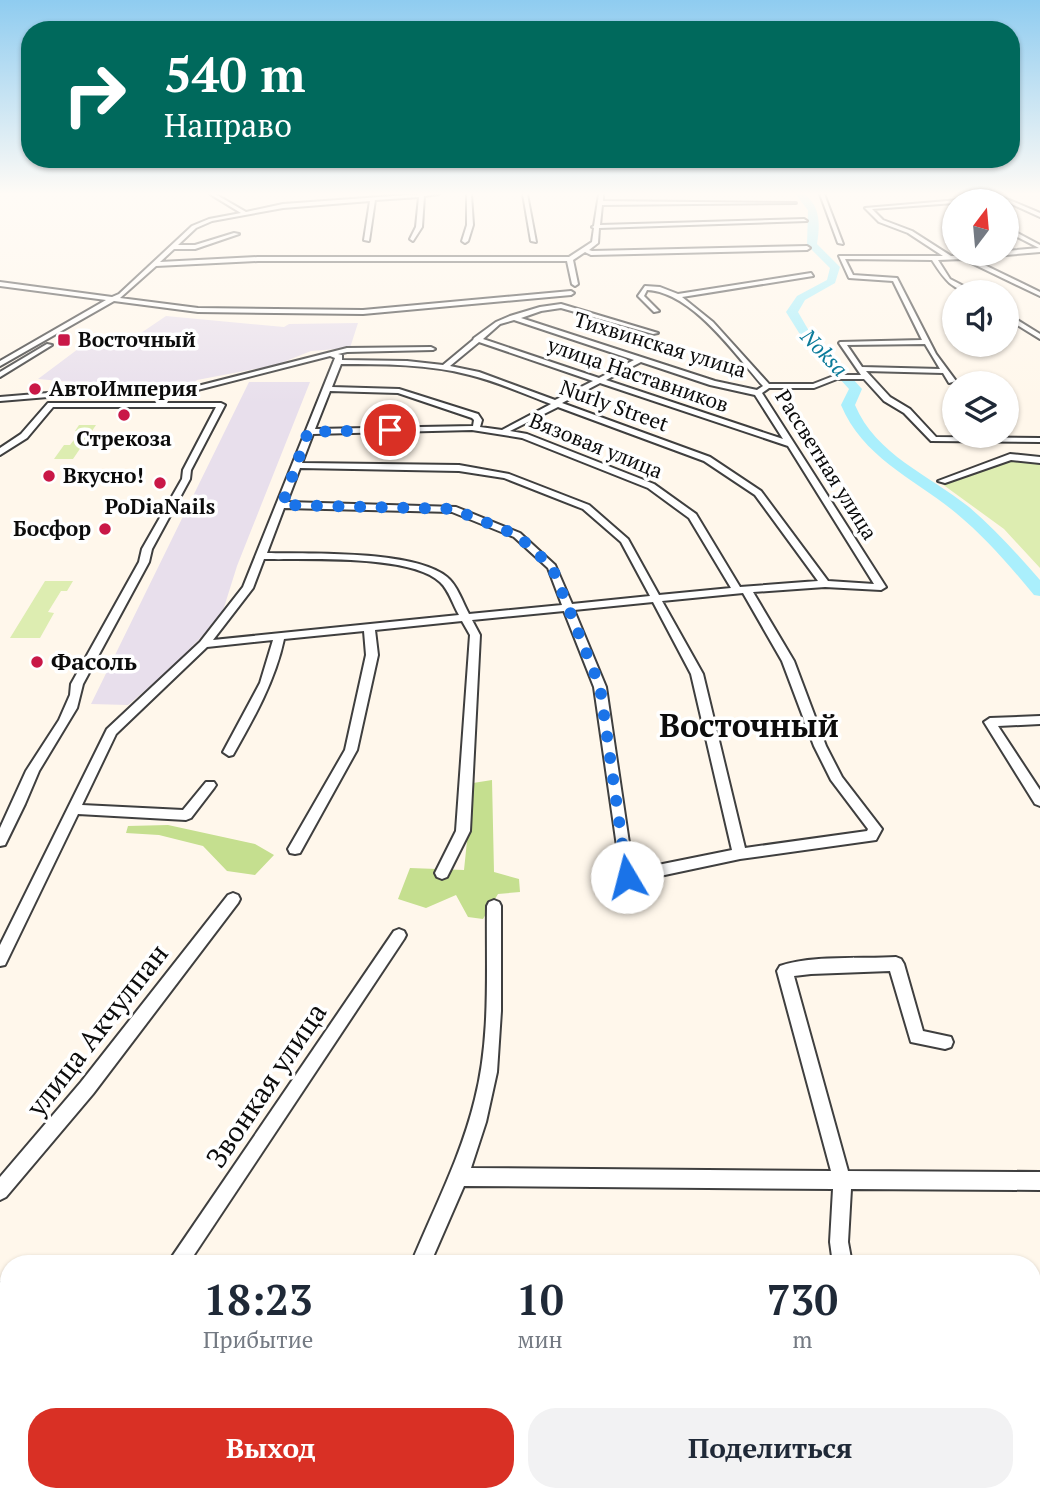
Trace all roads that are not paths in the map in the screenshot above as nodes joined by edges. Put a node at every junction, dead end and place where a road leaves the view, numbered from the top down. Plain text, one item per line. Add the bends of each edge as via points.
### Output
1 (155, 264) edge
2 (571, 264) edge
3 (845, 264) edge
4 (938, 264) edge
5 (983, 266) edge
6 (811, 275) dead end
7 (948, 280) edge
8 (575, 284) dead end
9 (0, 286) edge
10 (571, 293) dead end
11 (1040, 294) edge
12 (677, 296) junction
13 (114, 299) junction
14 (656, 311) dead end
15 (512, 317) junction
16 (1019, 323) edge
17 (66, 324) junction
18 (80, 326) junction
19 (655, 333) dead end
20 (1040, 337) edge
21 (475, 340) junction
22 (927, 342) junction
23 (431, 349) dead end
24 (335, 358) junction
25 (639, 360) junction
26 (0, 364) edge
27 (446, 366) junction
28 (942, 371) edge
29 (946, 371) edge
30 (863, 373) junction
31 (0, 375) edge
32 (598, 381) junction
33 (766, 386) junction
34 (325, 390) junction
35 (758, 393) junction
36 (45, 396) junction
37 (0, 398) edge
38 (557, 404) junction
39 (51, 405) junction
40 (475, 428) junction
41 (308, 432) junction
42 (505, 432) junction
43 (1040, 440) edge
44 (789, 444) junction
45 (0, 452) edge
46 (1040, 460) edge
47 (298, 465) junction
48 (942, 481) dead end
49 (282, 505) junction
50 (261, 556) junction
51 (825, 584) junction
52 (881, 587) joint
53 (742, 590) junction
54 (655, 598) junction
55 (569, 607) junction
56 (463, 618) junction
57 (369, 627) junction
58 (279, 638) junction
59 (205, 644) junction
60 (1040, 720) edge
61 (229, 752) dead end
62 (210, 785) dead end
63 (1040, 801) edge
64 (74, 809) junction
65 (0, 841) edge
66 (295, 849) dead end
67 (740, 854) junction
68 (442, 873) dead end
69 (233, 899) dead end
70 (495, 906) dead end
71 (399, 935) dead end
72 (0, 960) edge
73 (945, 1042) dead end
74 (458, 1177) junction
75 (842, 1180) junction
76 (1040, 1181) edge
77 (0, 1191) edge
78 (182, 1255) edge
79 (424, 1255) edge
80 (841, 1255) edge

1 - 13 street
2 - 8 street
3 - 22 street via 851,277 895,279
4 - 7 street
5 - 11 street
6 - 12 street
9 - 13 street
10 - 13 street via 365,312 198,310
12 - 14 street, Рассветная улица via 645,288 641,296
12 - 33 street, Рассветная улица via 691,305
13 - 17 street
13 - 18 street via 106,310
15 - 19 street via 561,306
15 - 21 street
15 - 25 street, Тихвинская улица
16 - 20 street
17 - 18 street
17 - 26 street
18 - 31 street
21 - 27 street
21 - 32 street, улица Наставников
22 - 29 street
22 - 30 street via 842,343
23 - 24 street via 347,350
24 - 27 street, Nurly Street
24 - 34 street
24 - 36 street via 184,392
25 - 32 street
25 - 35 street, Тихвинская улица
27 - 38 street, Nurly Street
28 - 30 street
30 - 33 street via 814,386
30 - 43 street via 934,439
32 - 38 street
32 - 44 street, улица Наставников
33 - 35 street, Рассветная улица
34 - 40 street via 399,391 475,416
34 - 41 street
35 - 44 street, Рассветная улица
36 - 37 street
36 - 39 street
38 - 42 street
38 - 51 street, Nurly Street via 706,459 758,493
39 - 45 street via 24,436
39 - 65 street via 221,405
40 - 41 street, Вязовая улица
40 - 42 street, Вязовая улица
41 - 47 street
42 - 53 street, Вязовая улица via 651,486 693,516
44 - 52 street, Рассветная улица
46 - 48 street via 1010,457
47 - 49 street
47 - 54 street via 459,468 506,476 586,507 625,541
49 - 50 street
49 - 55 street via 453,509 517,535 552,567
50 - 56 street via 419,566 445,580
50 - 59 street via 248,588
51 - 52 street
51 - 53 street
53 - 54 street
53 - 67 street, Вязовая улица via 788,661 838,780 875,829 871,836
54 - 55 street
54 - 67 street via 697,674
55 - 56 street
55 - 67 street via 600,687 627,877
56 - 57 street
56 - 68 street via 475,635 463,831
57 - 58 street
57 - 66 street via 372,655 351,750
58 - 59 street
58 - 61 street via 267,683
59 - 64 street via 111,732
60 - 63 street via 990,722
62 - 64 street via 186,816
64 - 72 street
69 - 77 street, улица Акчулпан via 87,1088
70 - 74 street via 489,1072
71 - 78 street, Звонкая улица
73 - 75 street via 917,1037 896,964 785,971
74 - 75 street
74 - 79 street
75 - 76 street
75 - 80 street

